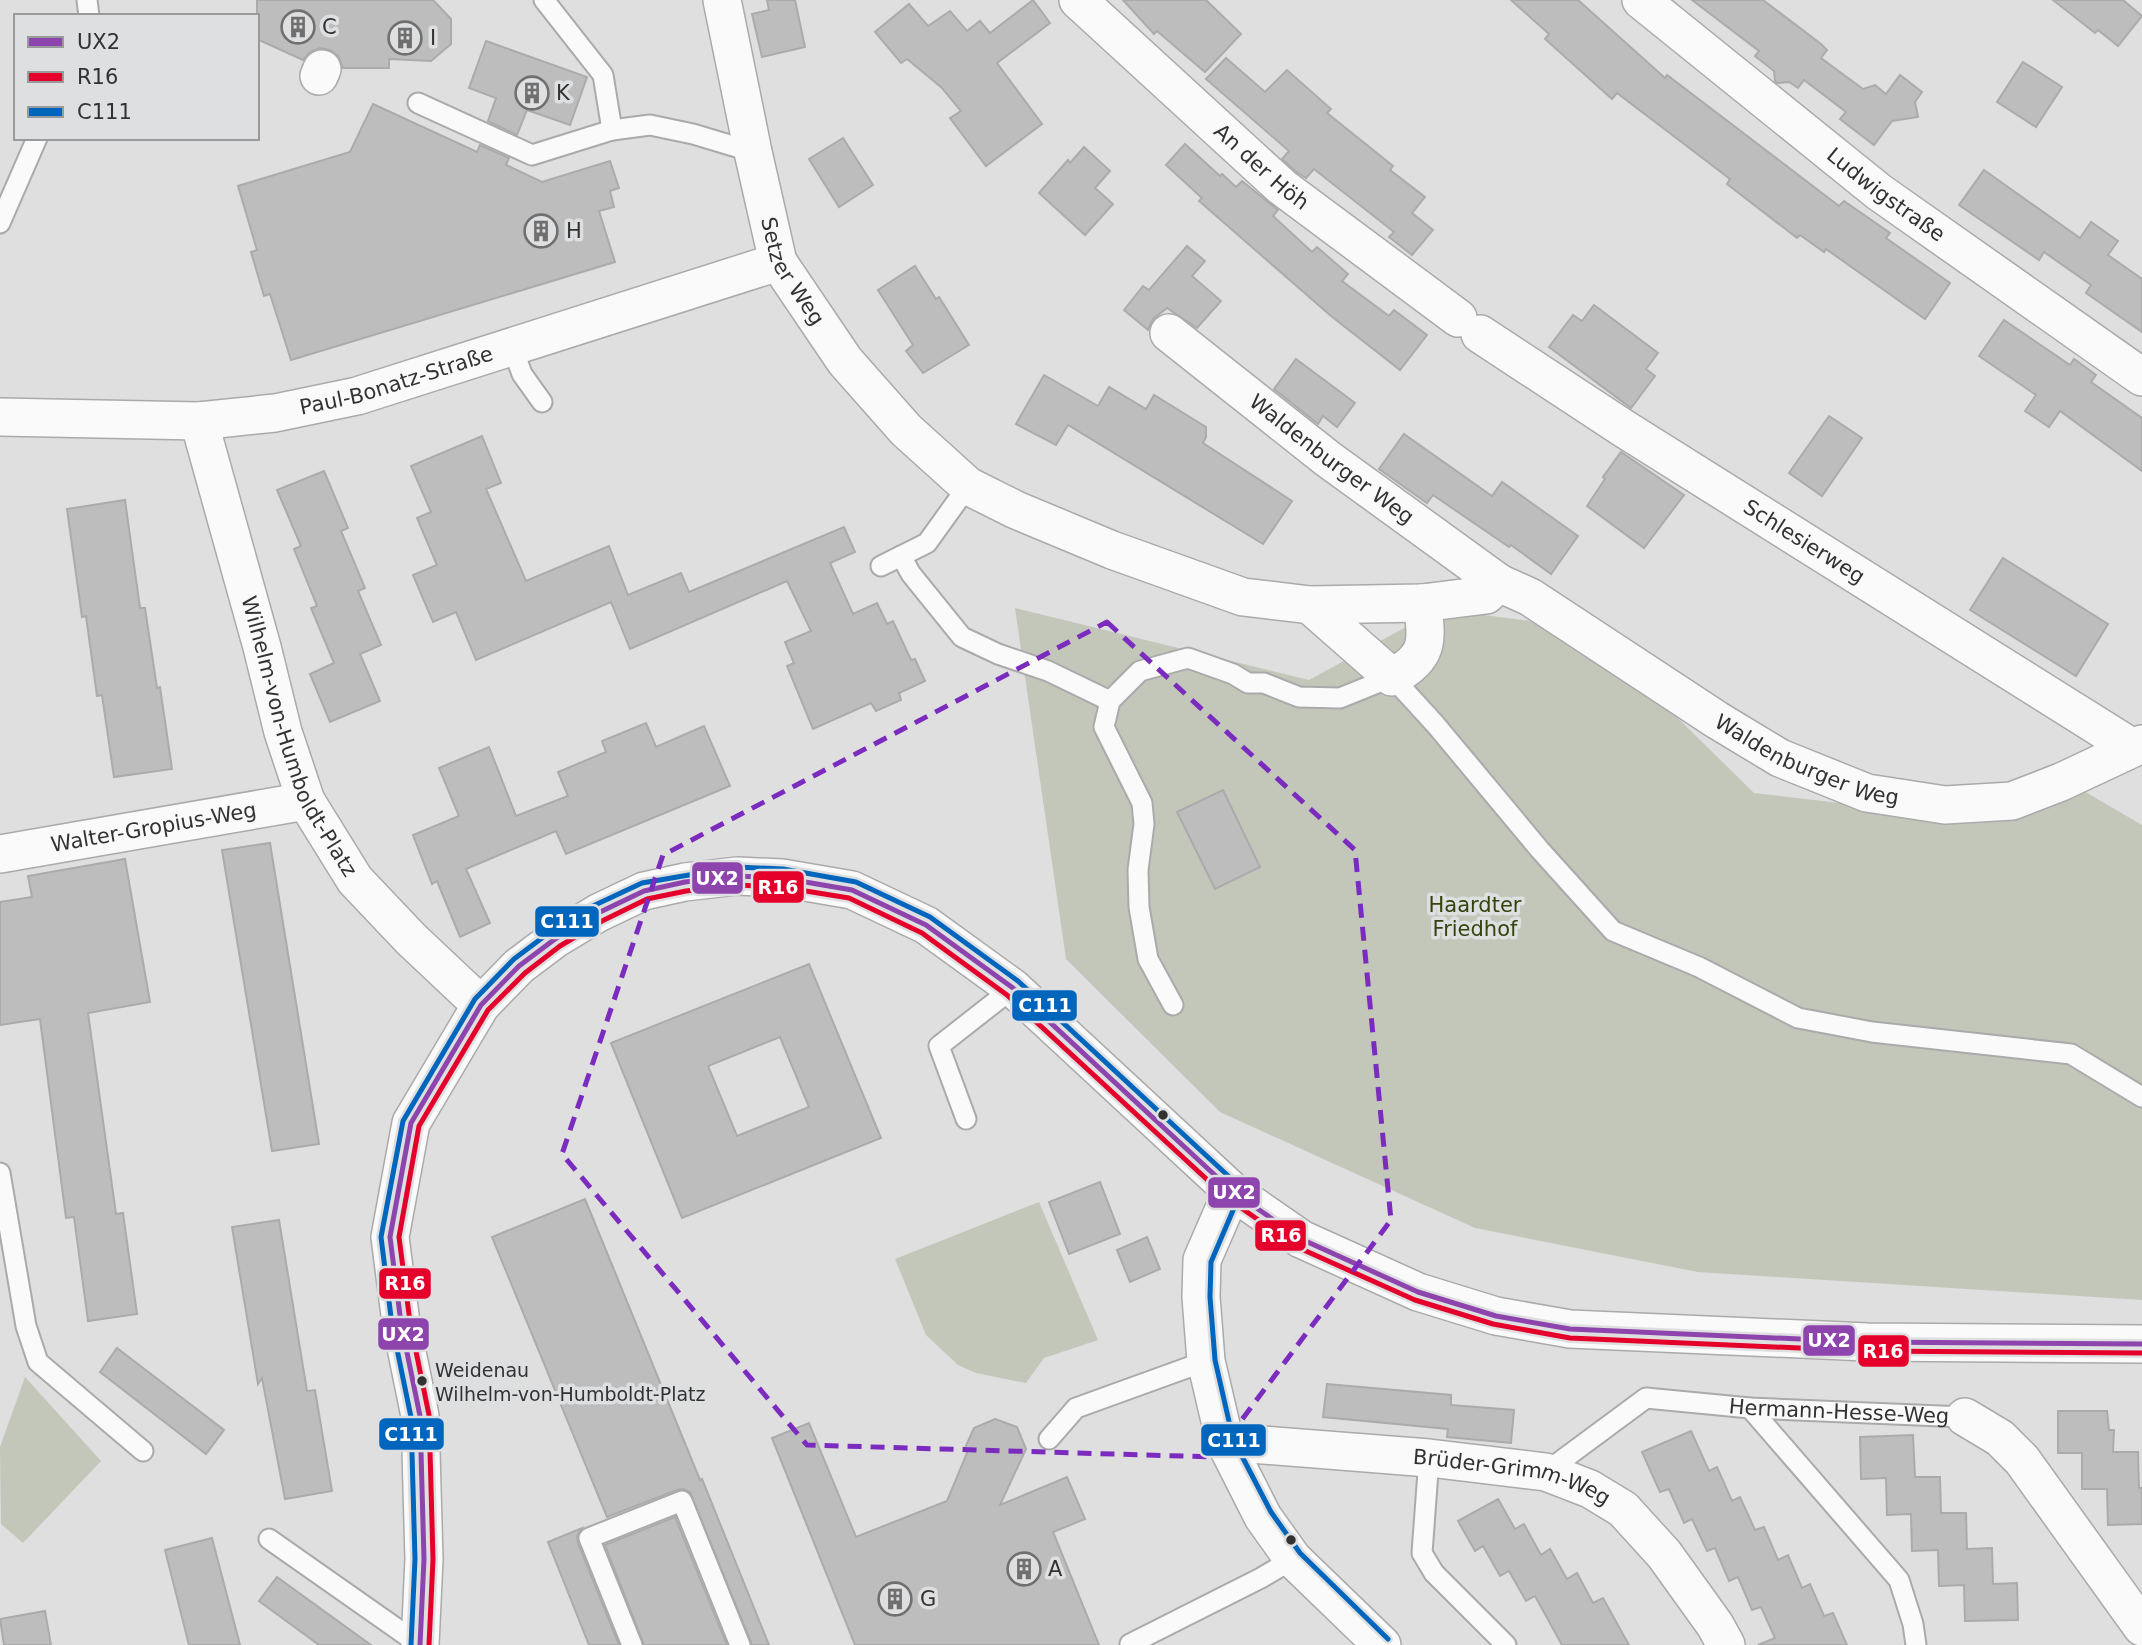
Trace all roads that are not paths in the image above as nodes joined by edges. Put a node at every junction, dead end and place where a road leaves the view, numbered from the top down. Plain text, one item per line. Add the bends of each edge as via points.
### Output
1 (544, 0) edge
2 (722, 0) edge
3 (1078, 0) edge
4 (1641, 0) edge
5 (418, 103) dead end
6 (612, 130) junction
7 (36, 140) edge
8 (753, 152) junction
9 (0, 223) edge
10 (778, 262) junction
11 (1469, 326) joint
12 (1169, 333) dead end
13 (512, 346) junction
14 (2142, 377) edge
15 (542, 402) dead end
16 (0, 417) edge
17 (199, 421) junction
18 (968, 486) junction
19 (901, 556) junction
20 (881, 566) dead end
21 (1499, 583) junction
22 (1422, 603) junction
23 (1310, 605) junction
24 (1392, 677) junction
25 (1110, 701) junction
26 (2137, 745) edge
27 (306, 801) junction
28 (0, 854) edge
29 (1013, 988) junction
30 (481, 1004) junction
31 (1173, 1005) dead end
32 (2142, 1097) edge
33 (966, 1119) dead end
34 (0, 1173) edge
35 (1231, 1191) junction
36 (2142, 1344) edge
37 (1206, 1361) junction
38 (1750, 1408) junction
39 (1965, 1417) joint
40 (1049, 1439) dead end
41 (1225, 1442) junction
42 (143, 1451) dead end
43 (1429, 1458) junction
44 (1546, 1472) junction
45 (270, 1539) dead end
46 (1293, 1559) junction
47 (2142, 1627) edge
48 (1365, 1639) edge
49 (1130, 1643) edge
50 (420, 1645) edge
51 (632, 1645) edge
52 (740, 1645) edge
53 (1506, 1645) edge
54 (1726, 1645) edge
55 (1916, 1645) edge

1 - 6 lane via 603,75
2 - 8 street, Setzer Weg
3 - 11 street, An der Höh via 1282,187
4 - 14 street, Ludwigstraße via 1879,192
5 - 6 lane via 532,155
6 - 8 lane via 650,125
7 - 9 lane
8 - 10 street, Setzer Weg
10 - 13 street, Paul-Bonatz-Straße
10 - 18 street, Setzer Weg via 845,361 906,430
11 - 26 street, Schlesierweg via 1634,436
12 - 21 street, Waldenburger Weg via 1328,459
13 - 15 lane via 522,374
13 - 17 street, Paul-Bonatz-Straße via 357,396 275,413
16 - 17 street, Paul-Bonatz-Straße
17 - 27 street, Wilhelm-von-Humboldt-Platz via 283,733
18 - 19 lane via 927,543
18 - 23 street via 1112,550 1243,597
19 - 20 lane
19 - 25 lane via 962,637
21 - 22 street via 1486,595
21 - 26 street, Waldenburger Weg via 1530,597 1780,758 1867,793 1945,805 2012,801
22 - 23 street
22 - 24 street via 1427,631 1422,654
23 - 24 street
24 - 25 lane via 1340,698 1299,698 1188,658 1140,671
24 - 32 lane via 1613,931 1798,1018 1872,1032 2071,1054
25 - 31 lane via 1104,727 1142,803 1139,907 1148,959
27 - 28 street, Walter-Gropius-Weg
27 - 30 street, Wilhelm-von-Humboldt-Platz via 355,880
29 - 30 street via 926,925 852,890 737,876 645,891 597,913 519,966
29 - 33 lane via 939,1046
29 - 35 street
30 - 50 street via 411,1123 390,1237 401,1323 421,1416 424,1559
34 - 42 lane via 26,1326 38,1362
35 - 36 street via 1301,1239 1418,1292 1496,1316 1570,1329 1867,1342
35 - 37 street via 1202,1260
37 - 40 lane via 1076,1408
37 - 41 street
38 - 39 lane, Hermann-Hesse-Weg
38 - 44 lane, Hermann-Hesse-Weg via 1646,1398
38 - 55 lane via 1899,1580
39 - 47 street, Hermann-Hesse-Weg via 2000,1438 2022,1460
41 - 43 street, Brüder-Grimm-Weg
41 - 46 street via 1263,1517
43 - 44 street, Brüder-Grimm-Weg
43 - 53 lane via 1422,1553 1434,1573
44 - 54 street, Brüder-Grimm-Weg via 1623,1508 1664,1554
45 - 50 lane
46 - 48 street
46 - 49 lane
51 - 52 lane via 589,1538 682,1501

